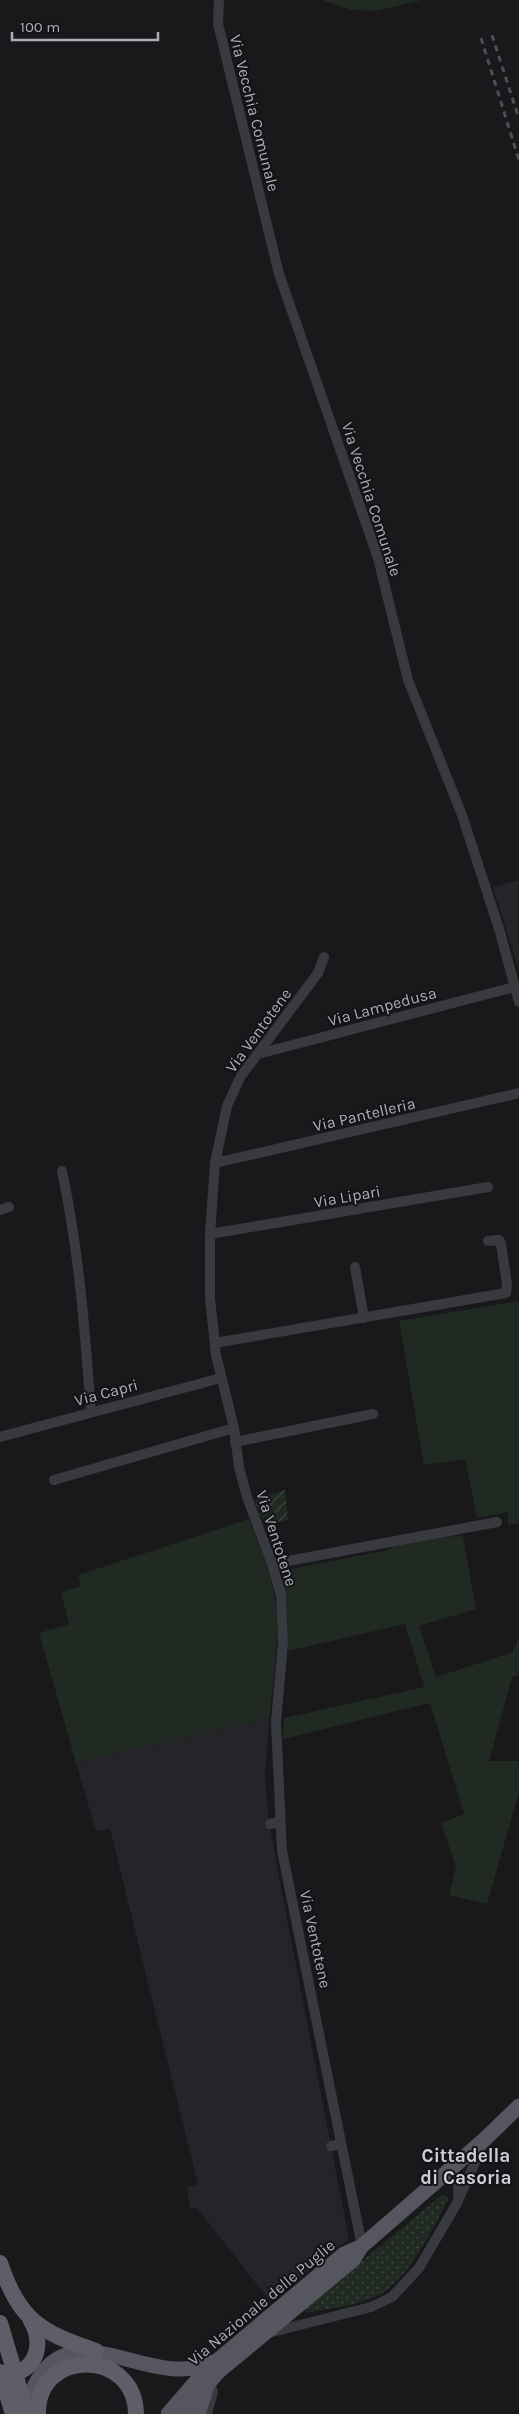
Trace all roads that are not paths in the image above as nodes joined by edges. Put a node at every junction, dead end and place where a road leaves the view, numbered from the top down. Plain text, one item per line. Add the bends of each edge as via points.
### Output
1 (219, 0) edge
2 (324, 957) dead end
3 (514, 987) junction
4 (519, 1002) edge
5 (258, 1054) junction
6 (519, 1093) edge
7 (215, 1163) junction
8 (62, 1171) dead end
9 (488, 1187) dead end
10 (210, 1234) junction
11 (488, 1241) dead end
12 (355, 1267) dead end
13 (364, 1318) junction
14 (215, 1343) junction
15 (221, 1378) junction
16 (91, 1412) junction
17 (373, 1414) dead end
18 (234, 1428) junction
19 (0, 1437) edge
20 (235, 1442) junction
21 (54, 1480) dead end
22 (497, 1522) dead end
23 (272, 1564) junction
24 (519, 2106) edge
25 (486, 2139) junction
26 (440, 2178) junction
27 (456, 2203) junction
28 (362, 2246) junction
29 (0, 2263) edge
30 (24, 2311) junction
31 (0, 2323) edge
32 (265, 2334) junction
33 (96, 2351) junction
34 (222, 2356) junction
35 (0, 2372) edge
36 (209, 2380) junction
37 (13, 2414) edge
38 (27, 2414) edge
39 (38, 2414) edge
40 (136, 2414) edge
41 (168, 2414) edge
42 (182, 2414) edge
43 (198, 2414) edge
44 (208, 2414) edge

1 - 3 street, Via Vecchia Comunale via 218,24 279,274 378,558 408,680 462,815 500,932
2 - 5 street, Via Ventotene via 318,973
3 - 4 street, Via Vecchia Comunale
3 - 5 street, Via Lampedusa
5 - 7 street, Via Ventotene via 241,1076 227,1106
6 - 7 street, Via Pantelleria
7 - 10 street, Via Ventotene
8 - 16 street via 83,1300
9 - 10 street, Via Lipari
10 - 14 street, Via Ventotene via 210,1298
11 - 13 street via 499,1240 501,1244 506,1293
12 - 13 street
13 - 14 street
14 - 15 street, Via Ventotene
15 - 16 street, Via Capri
15 - 18 street, Via Ventotene
16 - 19 street, Via Capri
17 - 20 street
18 - 20 street, Via Ventotene
18 - 21 street
20 - 23 street, Via Ventotene via 247,1497
22 - 23 street
23 - 28 street, Via Ventotene via 281,1594 283,1643 276,1722 275,1823 336,2145
24 - 25 main road, Via Nazionale delle Puglie
25 - 26 main road, Via Nazionale delle Puglie
25 - 27 street
26 - 27 street via 457,2180 460,2185
26 - 28 main road, Via Nazionale delle Puglie
27 - 32 street via 419,2268 392,2297 371,2307
28 - 32 main road, Via Nazionale delle Puglie via 353,2260
28 - 34 main road, Via Nazionale delle Puglie via 308,2277
29 - 30 highway via 9,2288
30 - 33 highway via 50,2334
30 - 35 highway via 38,2335 36,2356 21,2371
31 - 38 highway, bridge
32 - 36 main road, Via Nazionale delle Puglie
33 - 34 main road via 181,2370 198,2367
33 - 38 main road via 67,2356 49,2367 36,2382
34 - 41 main road, Via Nazionale delle Puglie via 197,2379
35 - 37 highway, bridge
36 - 42 main road, Via Nazionale delle Puglie
36 - 43 main road
36 - 44 street via 213,2392
39 - 40 highway via 42,2390 52,2377 80,2364 98,2365 120,2376 132,2396

